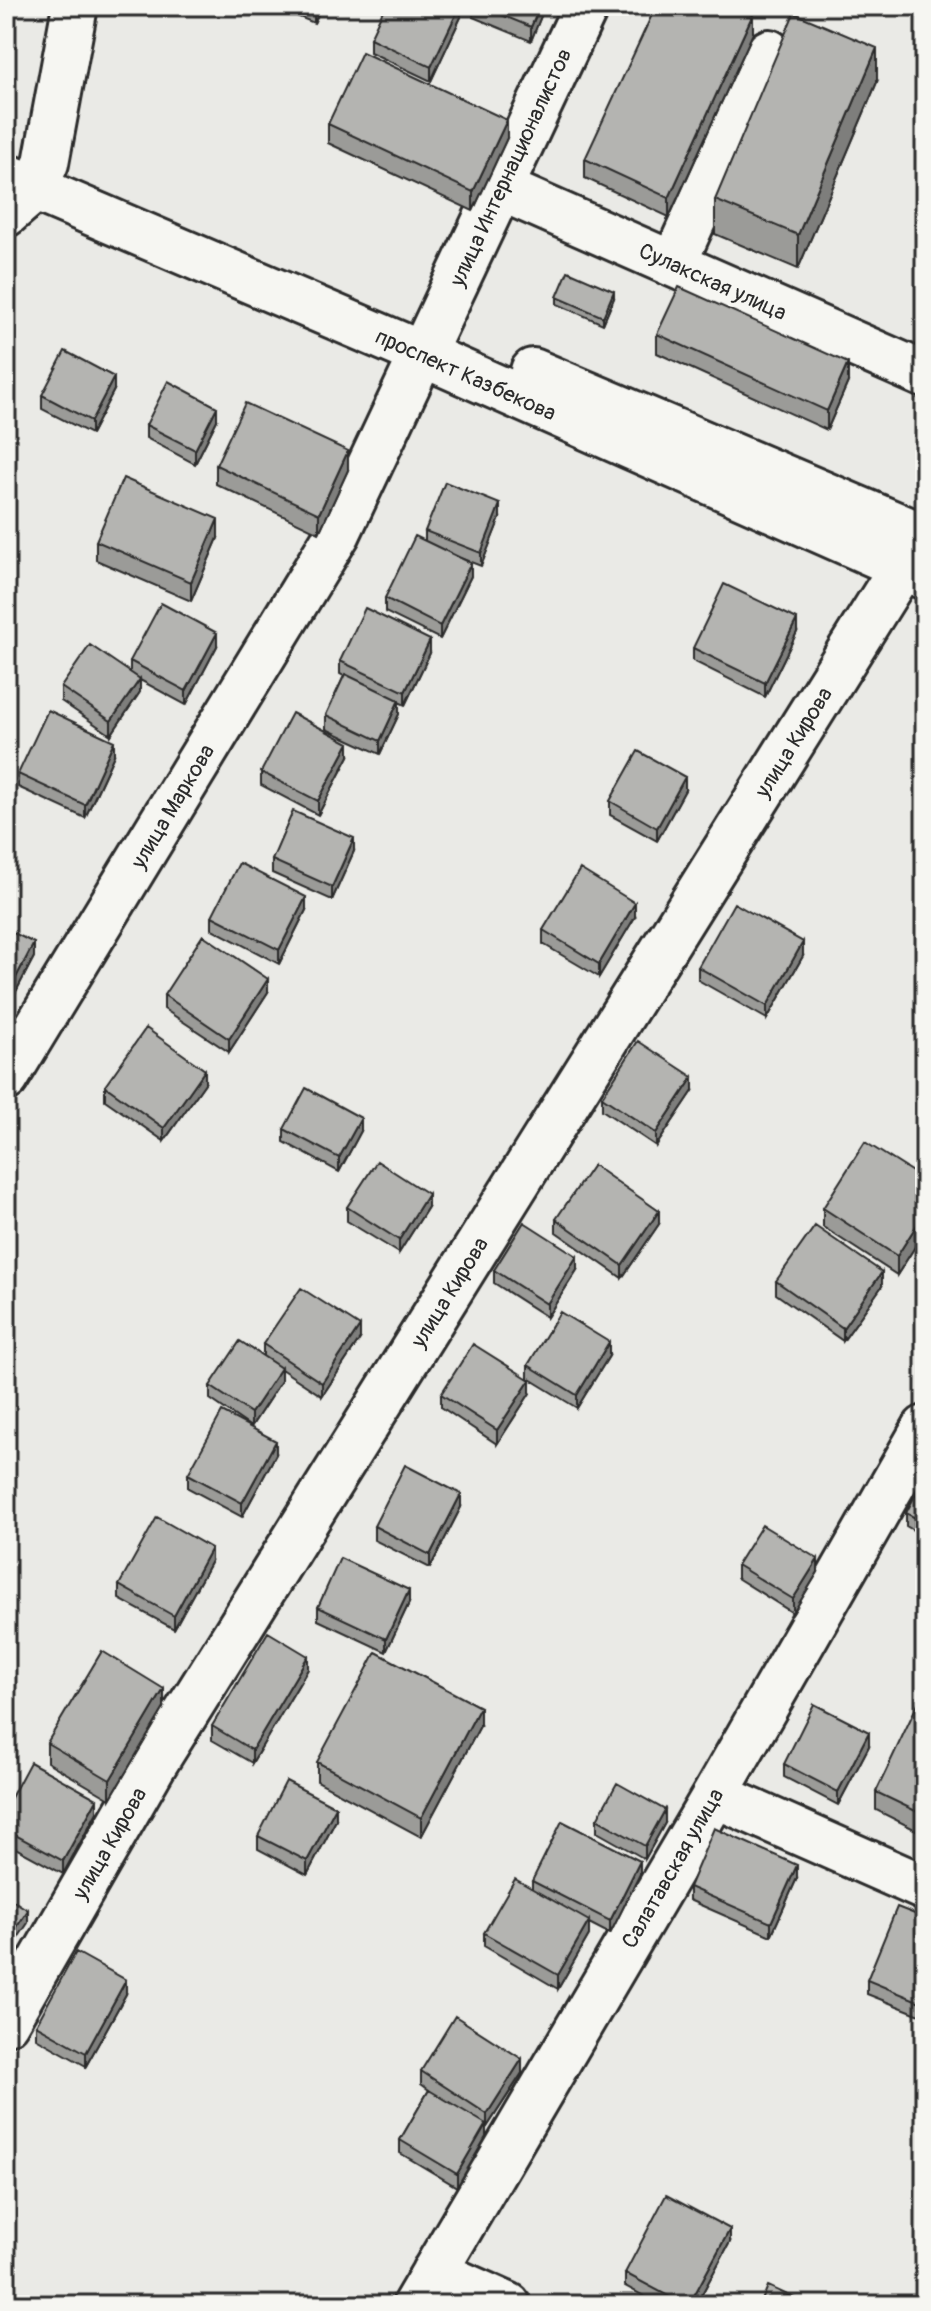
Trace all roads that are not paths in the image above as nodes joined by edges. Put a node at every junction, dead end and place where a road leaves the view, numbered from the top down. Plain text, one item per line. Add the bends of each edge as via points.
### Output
1 (75, 6) edge
2 (586, 6) edge
3 (769, 52) dead end
4 (6, 145) edge
5 (23, 186) edge
6 (500, 188) junction
7 (674, 263) junction
8 (428, 341) junction
9 (925, 375) edge
10 (338, 533) joint
11 (917, 560) edge
12 (6, 1078) edge
13 (925, 1428) edge
14 (715, 1795) junction
15 (925, 1888) edge
16 (6, 2022) edge
17 (425, 2289) edge
18 (508, 2305) edge

1 - 5 main road
2 - 6 main road, улица Интернационалистов
3 - 7 main road
4 - 5 main road, проспект Казбекова
5 - 8 main road, проспект Казбекова
6 - 7 main road, Сулакская улица
6 - 8 main road, улица Интернационалистов
7 - 9 main road, Сулакская улица
8 - 10 main road, улица Интернационалистов
8 - 11 main road, проспект Казбекова
10 - 12 main road, улица Маркова
11 - 16 main road, улица Кирова via 153,1766
13 - 14 main road, Салатавская улица
14 - 15 main road
14 - 17 main road, Салатавская улица
17 - 18 main road

